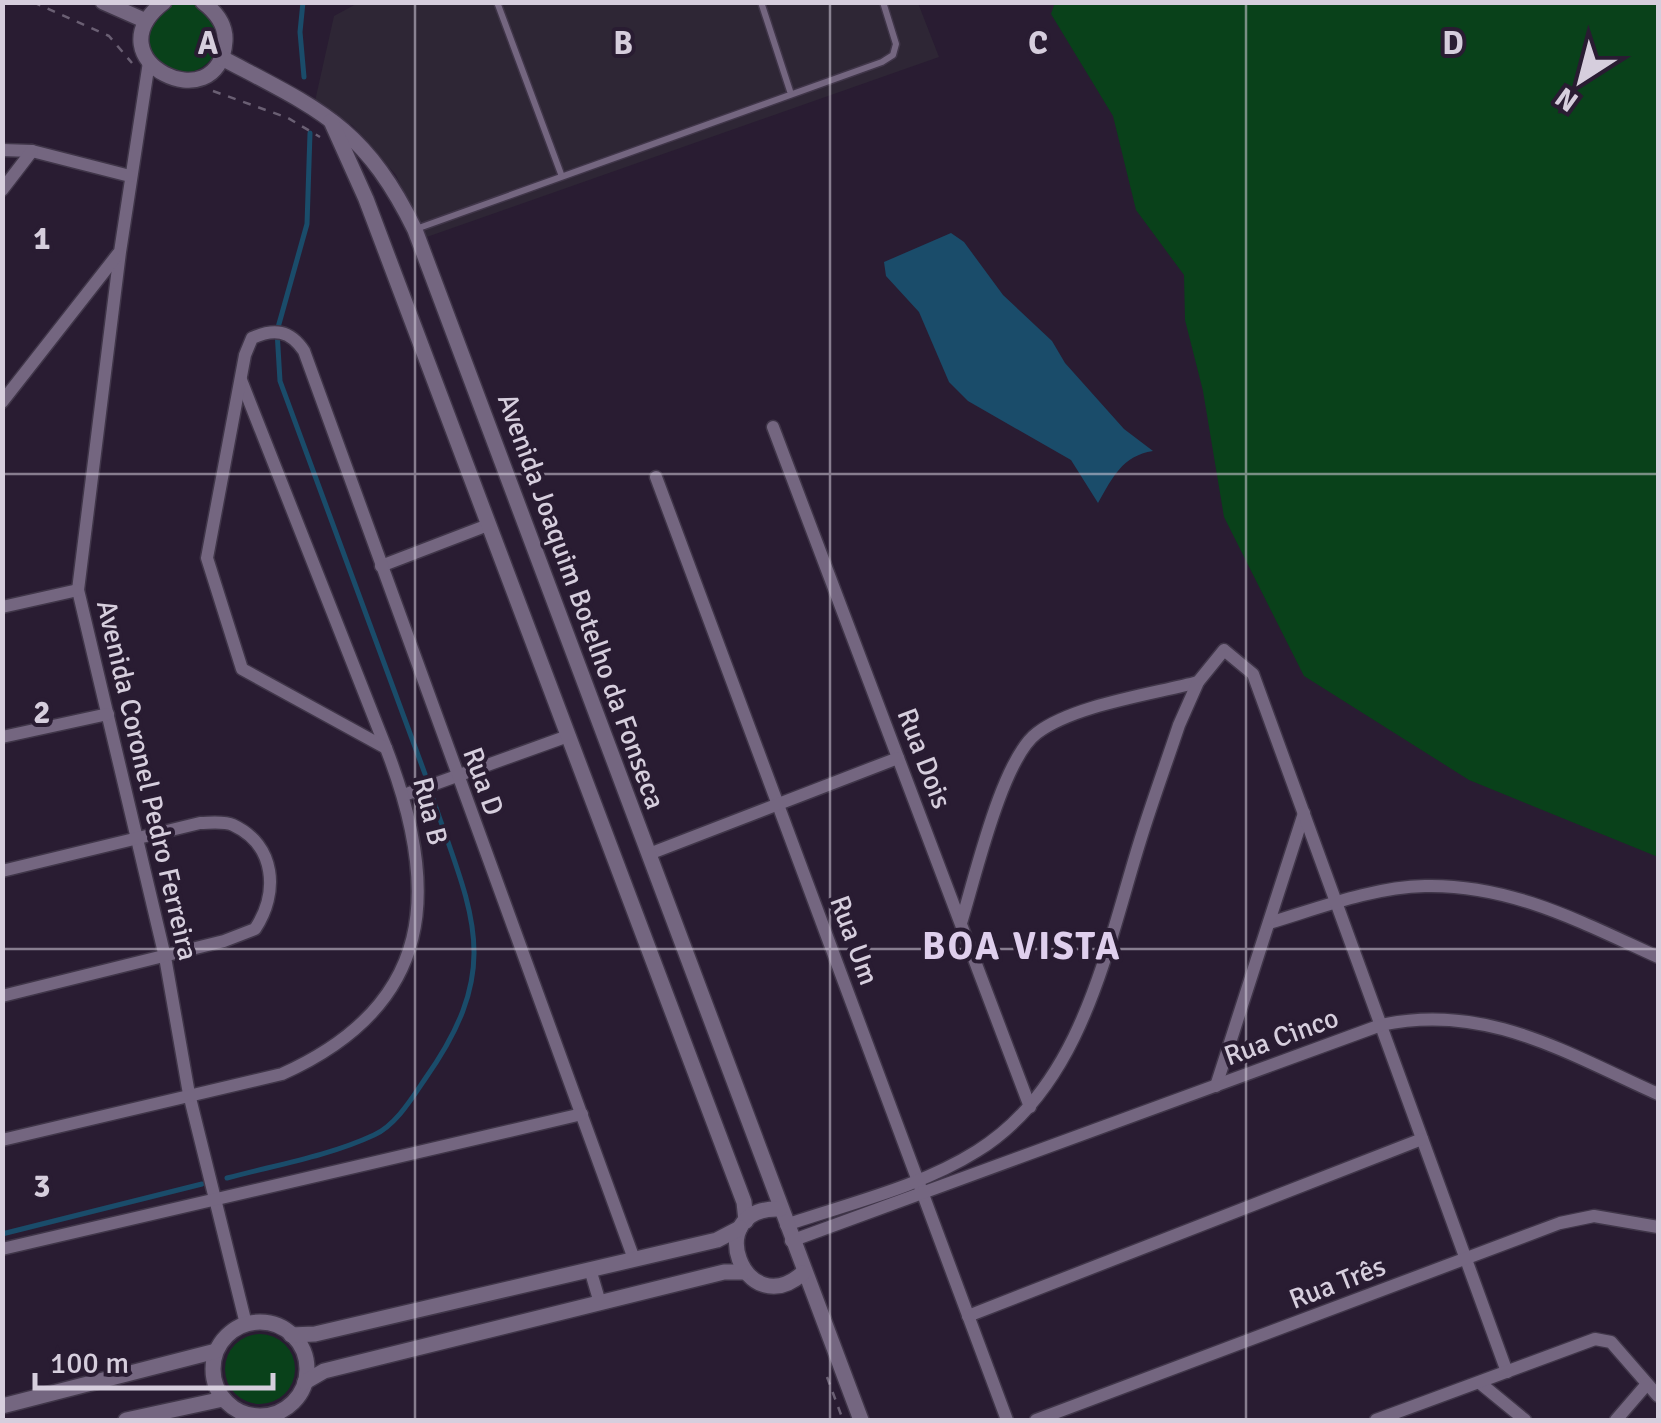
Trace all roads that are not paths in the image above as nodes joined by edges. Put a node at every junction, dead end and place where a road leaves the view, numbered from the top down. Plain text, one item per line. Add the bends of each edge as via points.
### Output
1 (103, 2) edge
2 (164, 2) edge
3 (203, 2) edge
4 (497, 2) edge
5 (761, 2) edge
6 (883, 2) edge
7 (146, 21) junction
8 (222, 58) junction
9 (149, 62) junction
10 (790, 91) junction
11 (330, 120) junction
12 (2, 150) edge
13 (32, 152) junction
14 (561, 174) junction
15 (130, 176) junction
16 (2, 190) edge
17 (415, 230) junction
18 (120, 252) junction
19 (277, 330) joint
20 (240, 378) junction
21 (2, 402) edge
22 (773, 427) dead end
23 (656, 477) dead end
24 (488, 524) junction
25 (380, 566) junction
26 (78, 590) junction
27 (2, 607) edge
28 (1198, 682) junction
29 (108, 714) junction
30 (568, 736) junction
31 (2, 737) edge
32 (386, 748) junction
33 (898, 758) junction
34 (455, 777) junction
35 (404, 795) junction
36 (778, 804) junction
37 (1304, 813) junction
38 (137, 839) junction
39 (649, 854) junction
40 (2, 871) edge
41 (1337, 903) junction
42 (961, 923) junction
43 (1268, 923) junction
44 (165, 957) junction
45 (1658, 957) edge
46 (2, 996) edge
47 (1381, 1025) junction
48 (1216, 1086) junction
49 (189, 1094) junction
50 (1658, 1094) edge
51 (1030, 1107) junction
52 (582, 1114) junction
53 (1422, 1139) junction
54 (2, 1140) edge
55 (920, 1187) junction
56 (217, 1197) junction
57 (743, 1224) junction
58 (786, 1225) junction
59 (1658, 1227) edge
60 (2, 1249) edge
61 (634, 1259) junction
62 (1466, 1260) junction
63 (590, 1270) junction
64 (745, 1272) junction
65 (803, 1272) junction
66 (600, 1302) junction
67 (968, 1316) junction
68 (246, 1324) junction
69 (291, 1334) junction
70 (216, 1352) junction
71 (1507, 1372) junction
72 (306, 1382) junction
73 (1480, 1382) junction
74 (1647, 1384) junction
75 (1658, 1396) edge
76 (223, 1399) junction
77 (2, 1406) edge
78 (272, 1418) edge
79 (126, 1420) edge
80 (861, 1420) edge
81 (1007, 1420) edge
82 (1036, 1420) edge
83 (1376, 1420) edge
84 (1525, 1420) edge
85 (1616, 1420) edge

1 - 7 street
2 - 7 street
3 - 8 street via 221,20
4 - 14 lane
5 - 10 lane
6 - 10 lane via 893,55
7 - 9 street via 143,49
8 - 9 street via 205,76 180,82
8 - 11 street, Avenida Joaquim Botelho da Fonseca
9 - 15 street, Avenida Coronel Pedro Ferreira
10 - 14 lane
11 - 17 street, Avenida Joaquim Botelho da Fonseca via 348,130 389,177
11 - 24 street
12 - 13 street
13 - 15 street
13 - 16 street
14 - 17 lane
15 - 18 street, Avenida Coronel Pedro Ferreira
17 - 39 street, Avenida Joaquim Botelho da Fonseca
18 - 21 street
18 - 26 street, Avenida Coronel Pedro Ferreira
19 - 20 street, Rua B via 252,338
19 - 25 street, Rua D via 296,338 304,351
20 - 32 street
20 - 32 street, Rua B via 207,558 234,658 254,678
22 - 33 street, Rua Dois
23 - 36 street, Rua Um
24 - 25 street
24 - 30 street
25 - 34 street, Rua D
26 - 27 street
26 - 29 street, Avenida Coronel Pedro Ferreira
28 - 37 street via 1224,650 1253,674
28 - 42 street via 1055,724 1024,747
28 - 51 street via 1087,1008
29 - 31 street
29 - 38 street, Avenida Coronel Pedro Ferreira
30 - 34 street
30 - 57 street via 744,1202
32 - 35 street, Rua B
33 - 36 street
33 - 42 street, Rua Dois
34 - 35 street
34 - 52 street, Rua D
35 - 49 street, Rua B via 419,854 418,892 415,934 399,976 359,1028 334,1048 282,1074
36 - 39 street
36 - 55 street, Rua Um
37 - 41 street
37 - 43 street
38 - 40 street
38 - 44 street, Avenida Coronel Pedro Ferreira
38 - 44 street via 200,823 230,823 254,841 270,867 272,888 256,929
39 - 58 street, Avenida Joaquim Botelho da Fonseca
41 - 43 street
41 - 45 street via 1423,886 1498,892
41 - 47 street
42 - 51 street, Rua Dois
43 - 48 street
44 - 46 street
44 - 49 street, Avenida Coronel Pedro Ferreira
47 - 48 street, Rua Cinco
47 - 50 street, Rua Cinco via 1427,1016 1493,1023
47 - 53 street
48 - 55 street, Rua Cinco
49 - 54 street, Rua B
49 - 56 street, Avenida Coronel Pedro Ferreira
51 - 55 street
52 - 56 street
52 - 61 street, Rua D
53 - 62 street
53 - 67 street
55 - 58 street
55 - 67 street, Rua Um
56 - 60 street
56 - 68 street, Avenida Coronel Pedro Ferreira
57 - 58 street via 761,1210
57 - 61 street via 717,1240
57 - 64 street via 736,1256
58 - 65 street
59 - 62 street, Rua Três via 1594,1216
61 - 63 street
62 - 71 street
62 - 82 street, Rua Três
63 - 66 street
63 - 69 street via 315,1334
64 - 65 street via 779,1285
64 - 66 street
65 - 80 street
66 - 72 street via 324,1371
67 - 81 street, Rua Um
68 - 69 street via 262,1322
68 - 70 street
69 - 72 street via 305,1356
70 - 76 street via 213,1376
70 - 77 street
71 - 73 street
71 - 74 street via 1595,1340 1611,1342
72 - 78 street
73 - 83 street
73 - 84 street
74 - 75 street
74 - 85 street
76 - 78 street via 245,1414
76 - 79 street

